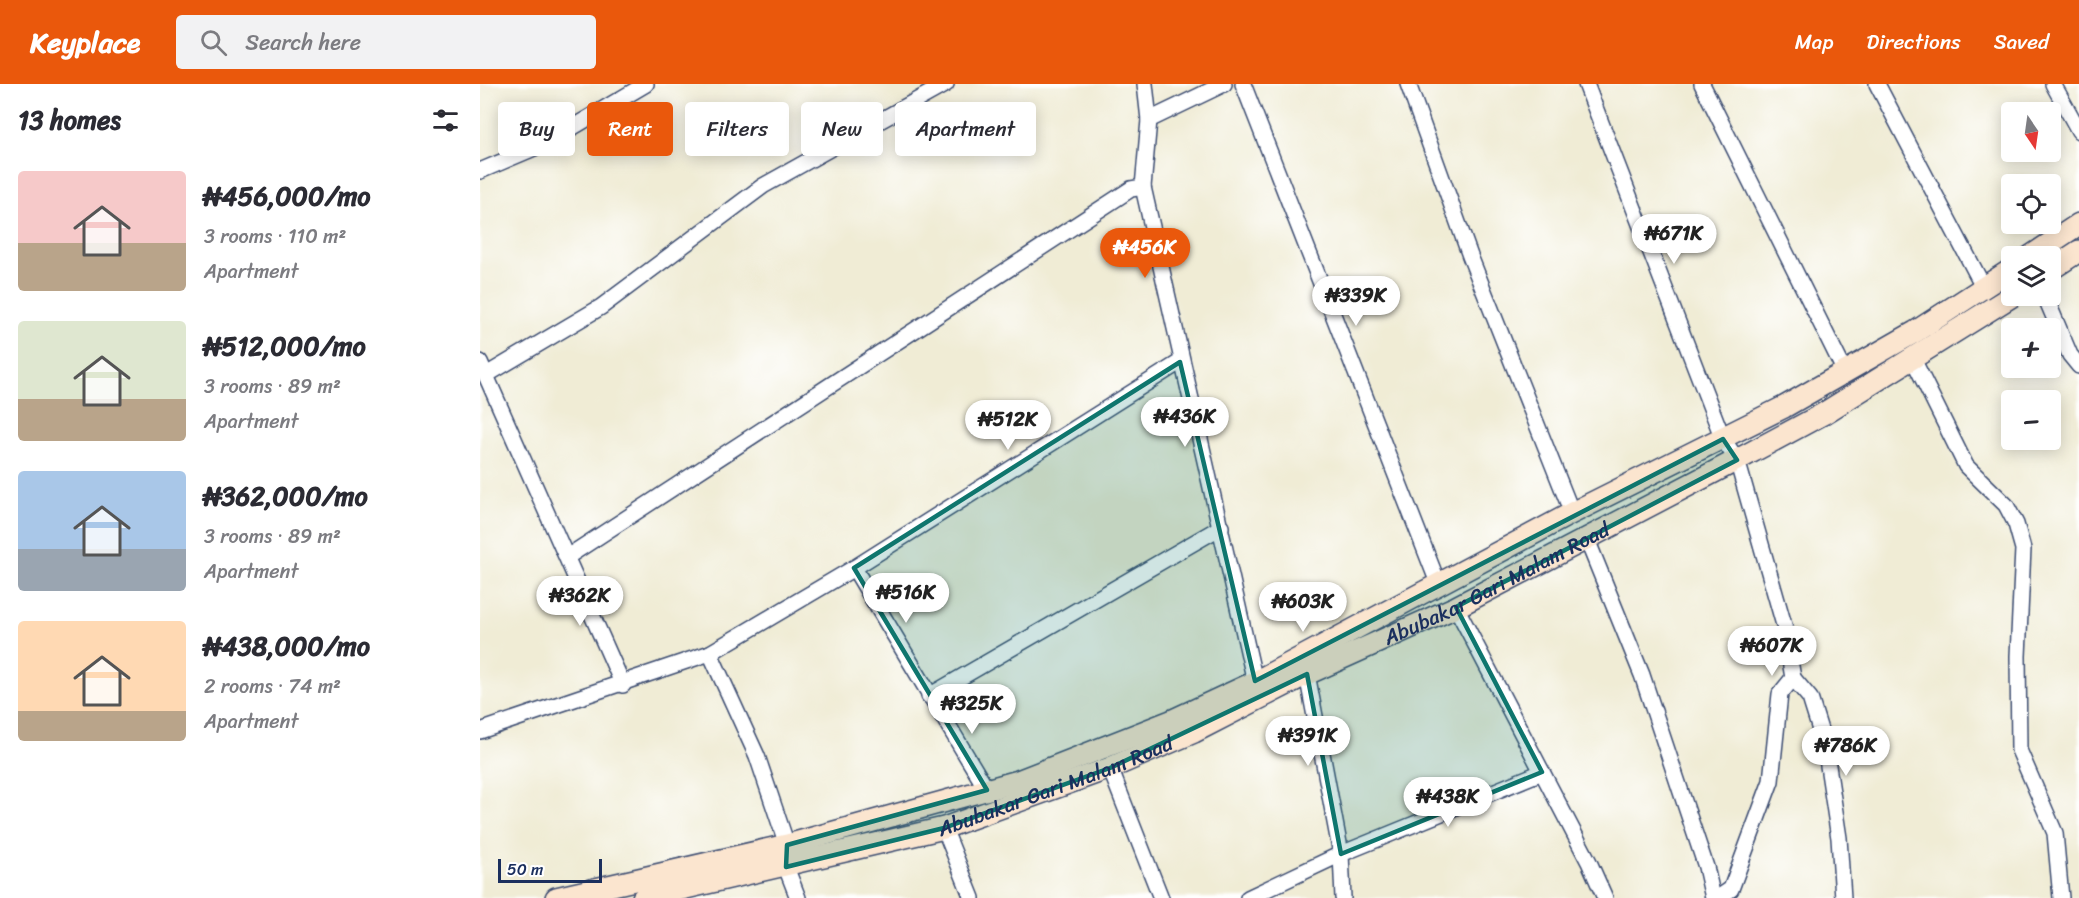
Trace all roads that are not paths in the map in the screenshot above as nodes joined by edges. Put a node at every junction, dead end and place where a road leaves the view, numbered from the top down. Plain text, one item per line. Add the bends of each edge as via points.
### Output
1 (646, 84) edge
2 (946, 84) edge
3 (1145, 84) edge
4 (1224, 84) edge
5 (1244, 84) edge
6 (1408, 84) edge
7 (1702, 84) edge
8 (1877, 84) edge
9 (2052, 84) edge
10 (1593, 87) edge
11 (1149, 120) junction
12 (2079, 131) edge
13 (480, 171) edge
14 (1143, 187) junction
15 (2079, 224) edge
16 (2046, 246) edge
17 (2079, 251) edge
18 (2061, 263) edge
19 (2001, 276) edge
20 (1984, 288) junction
21 (2001, 303) edge
22 (2049, 306) edge
23 (1913, 359) junction
24 (1180, 362) junction
25 (2079, 366) edge
26 (484, 368) edge
27 (1845, 372) junction
28 (1723, 439) junction
29 (1737, 459) junction
30 (1572, 513) junction
31 (1221, 527) junction
32 (1586, 537) junction
33 (567, 556) junction
34 (854, 568) junction
35 (1438, 583) junction
36 (1456, 607) junction
37 (710, 653) junction
38 (1307, 674) junction
39 (1793, 678) junction
40 (1255, 682) junction
41 (623, 685) junction
42 (929, 696) junction
43 (480, 731) edge
44 (1110, 768) junction
45 (1542, 772) junction
46 (987, 790) junction
47 (944, 828) junction
48 (787, 845) junction
49 (1341, 854) junction
50 (786, 867) junction
51 (556, 898) edge
52 (643, 898) edge
53 (798, 898) edge
54 (972, 898) edge
55 (1161, 898) edge
56 (1248, 898) edge
57 (1343, 898) edge
58 (1605, 898) edge
59 (1713, 898) edge
60 (1718, 898) edge
61 (1843, 898) edge
62 (2061, 898) edge

1 - 13 street via 546,143
2 - 26 street via 763,186 601,307
3 - 11 street
4 - 11 street
5 - 35 street
6 - 30 street via 1470,256
7 - 27 street
8 - 20 street
9 - 12 street
10 - 28 street
11 - 14 street
14 - 24 street
14 - 33 street via 1131,189
15 - 16 street
17 - 18 street
19 - 20 street
20 - 27 street
21 - 23 street, Abubakar Gari Malam Road
22 - 25 street via 2070,355
23 - 29 street, Abubakar Gari Malam Road via 1823,414
23 - 62 street via 1966,466 2006,505 2016,524 2022,549 2019,750 2055,833
24 - 31 street
24 - 34 street
26 - 33 street
27 - 28 street
28 - 29 street
28 - 30 street
29 - 32 street, Abubakar Gari Malam Road
29 - 39 street via 1784,625
30 - 35 street
31 - 40 street
31 - 42 street
32 - 36 street, Abubakar Gari Malam Road
32 - 59 street via 1642,675
33 - 41 street
34 - 37 street
34 - 42 street
35 - 40 street
36 - 38 street, Abubakar Gari Malam Road
36 - 45 street
37 - 41 street
37 - 48 street via 757,756
38 - 44 street, Abubakar Gari Malam Road via 1244,708
38 - 49 street
39 - 60 street via 1780,694 1771,781 1731,889
39 - 61 street via 1810,698 1825,746 1839,838
40 - 46 street via 1104,748
41 - 43 street
42 - 46 street
44 - 47 street, Abubakar Gari Malam Road
44 - 55 street
45 - 49 street
45 - 58 street
46 - 48 street
47 - 50 street, Abubakar Gari Malam Road
47 - 54 street
48 - 50 street
48 - 51 street
49 - 56 street
49 - 57 street
50 - 52 street, Abubakar Gari Malam Road
50 - 53 street

